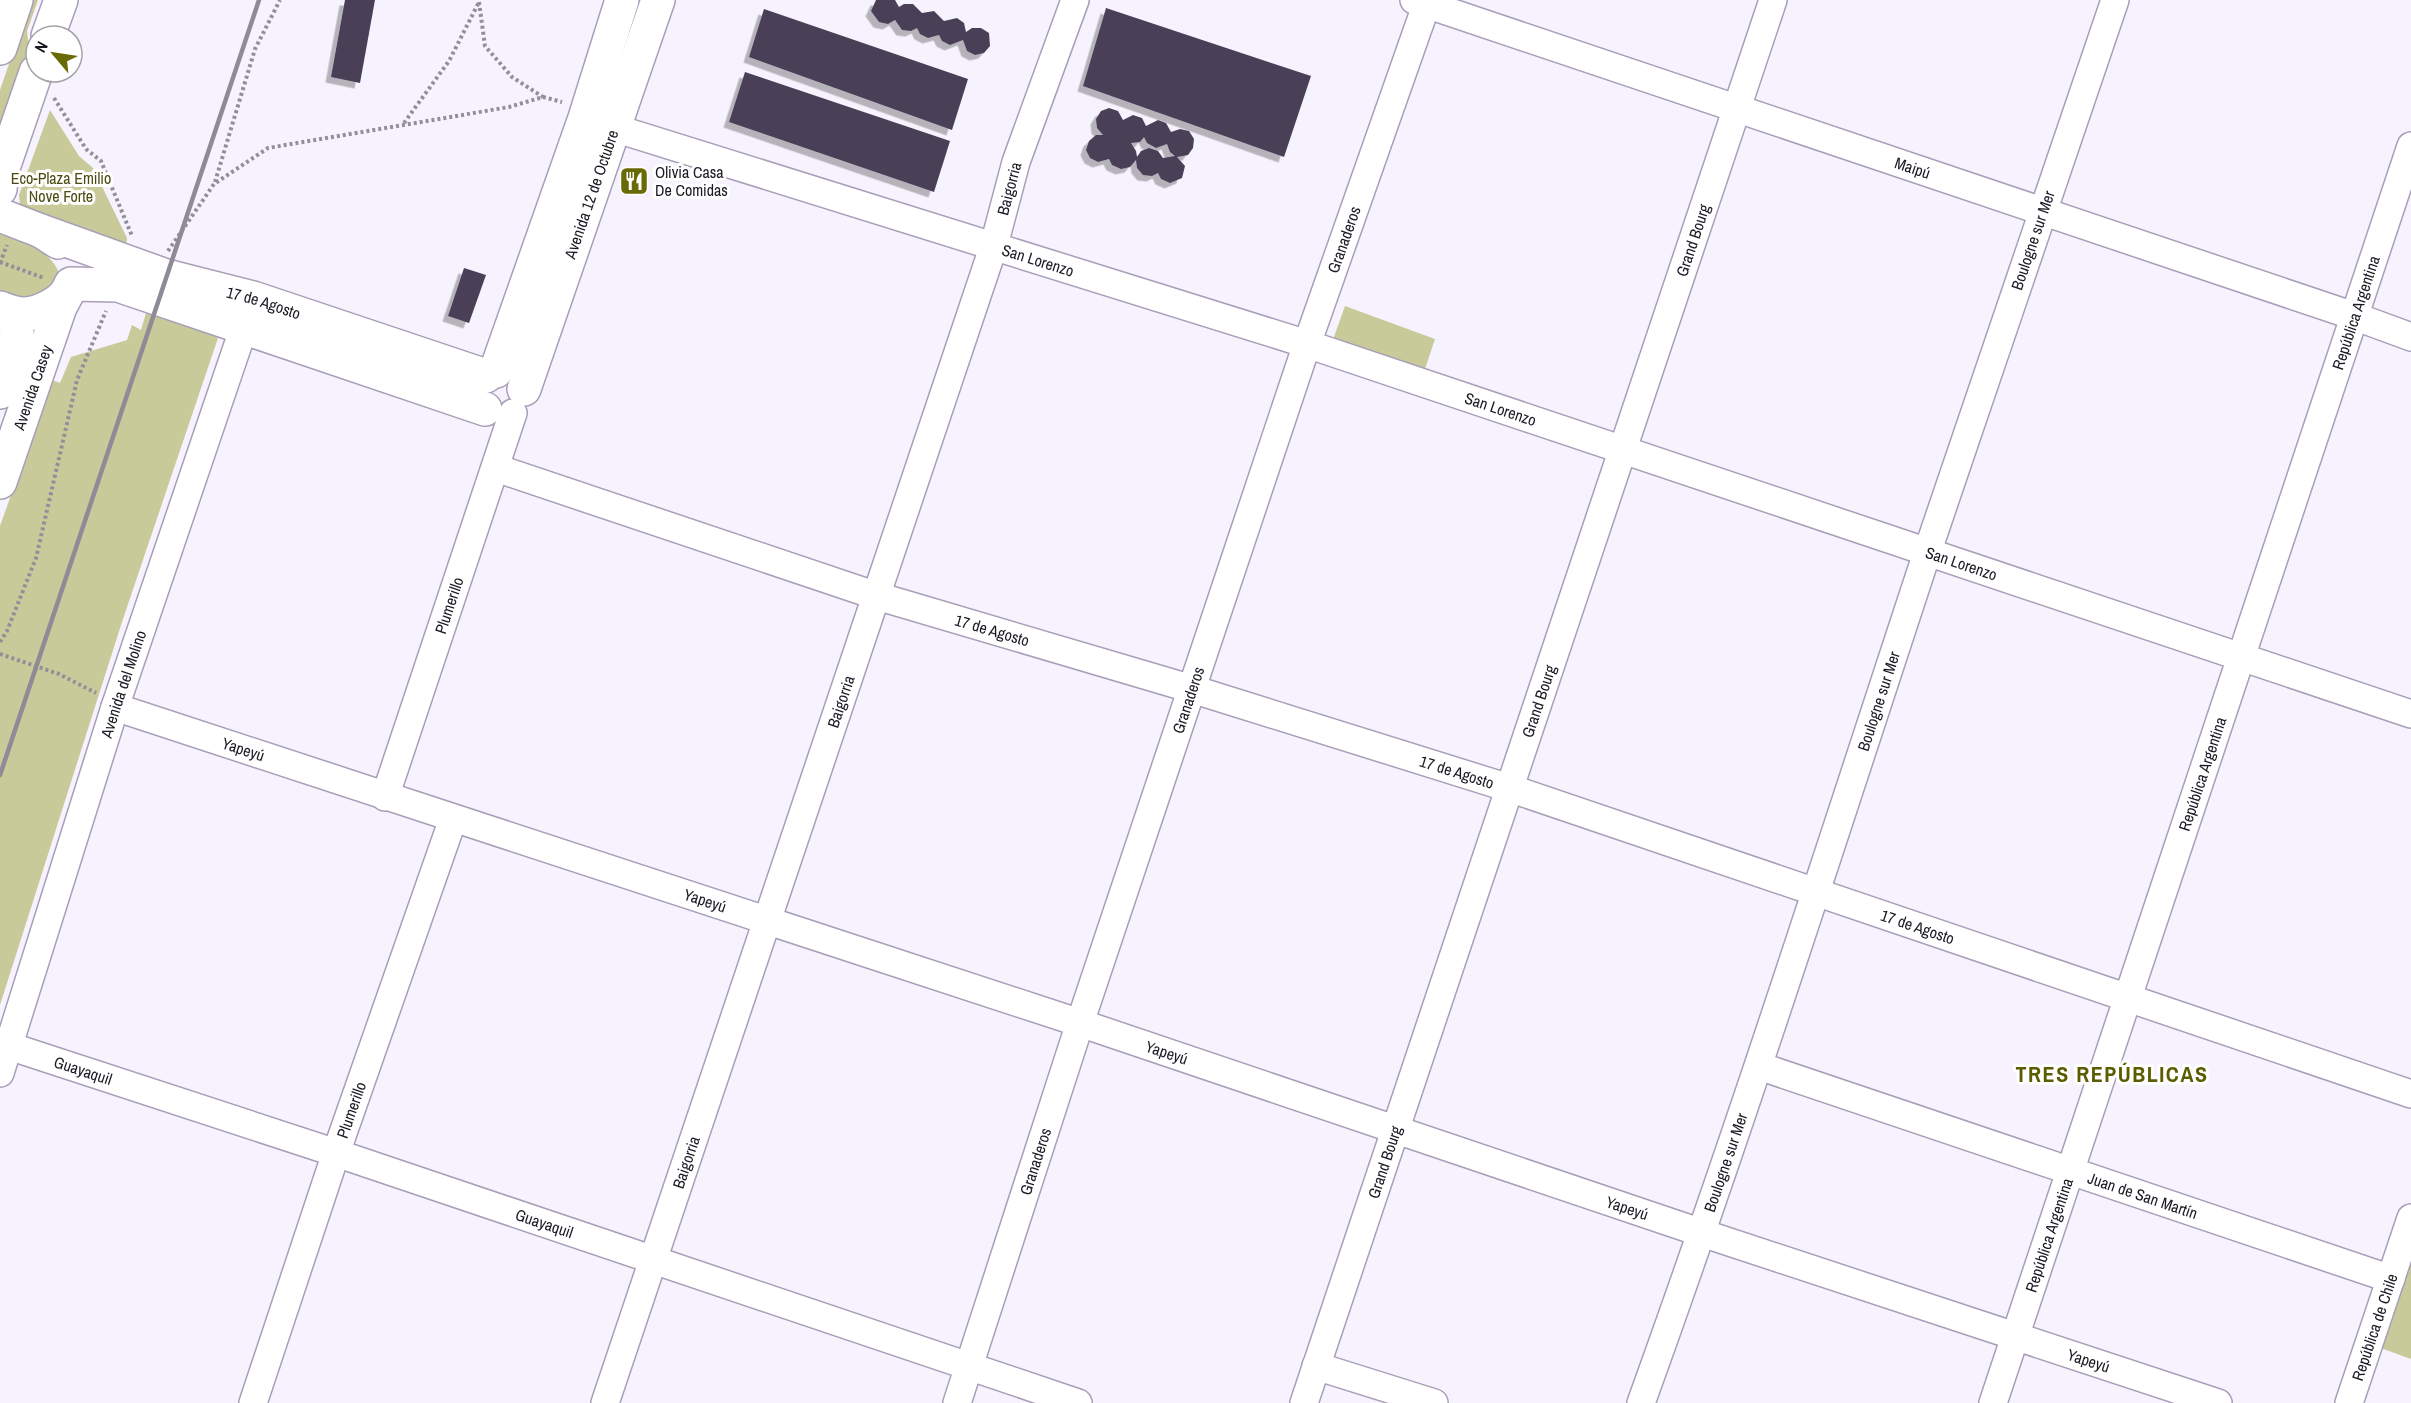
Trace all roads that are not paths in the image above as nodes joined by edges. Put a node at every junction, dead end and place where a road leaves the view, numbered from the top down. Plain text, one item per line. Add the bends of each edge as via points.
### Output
1 (16, 0) edge
2 (61, 0) edge
3 (622, 0) edge
4 (658, 0) edge
5 (1075, 0) edge
6 (1773, 0) edge
7 (2115, 0) edge
8 (1423, 1) edge
9 (52, 24) edge
10 (0, 48) edge
11 (32, 84) edge
12 (1737, 108) junction
13 (595, 118) junction
14 (2411, 146) edge
15 (0, 189) edge
16 (2042, 211) junction
17 (0, 215) edge
18 (41, 231) junction
19 (994, 245) junction
20 (69, 288) junction
21 (5, 310) edge
22 (249, 313) junction
23 (2354, 316) junction
24 (2411, 337) edge
25 (1307, 344) junction
26 (491, 373) junction
27 (0, 392) edge
28 (507, 404) junction
29 (1623, 450) junction
30 (496, 468) junction
31 (0, 482) edge
32 (1928, 552) junction
33 (877, 596) junction
34 (2241, 657) junction
35 (1192, 689) junction
36 (115, 707) junction
37 (2411, 714) edge
38 (1509, 788) junction
39 (385, 797) junction
40 (453, 819) junction
41 (1817, 892) junction
42 (767, 922) junction
43 (2128, 997) junction
44 (1080, 1023) junction
45 (9, 1046) junction
46 (1759, 1066) junction
47 (0, 1073) edge
48 (2411, 1094) edge
49 (1395, 1130) junction
50 (336, 1153) junction
51 (2071, 1170) junction
52 (2411, 1218) edge
53 (1702, 1233) junction
54 (654, 1259) junction
55 (2391, 1279) junction
56 (2016, 1335) junction
57 (969, 1366) junction
58 (1316, 1366) junction
59 (253, 1403) edge
60 (605, 1403) edge
61 (957, 1403) edge
62 (1078, 1403) edge
63 (1304, 1403) edge
64 (1434, 1403) edge
65 (1641, 1403) edge
66 (1993, 1403) edge
67 (2218, 1403) edge
68 (2349, 1403) edge

1 - 10 main road
2 - 9 main road
3 - 13 main road, Avenida 12 de Octubre
4 - 13 main road, Avenida 12 de Octubre
5 - 19 street, Baigorria via 1016,162
6 - 12 street, Grand Bourg
7 - 16 street, Boulogne sur Mer
8 - 12 street, Maipú
8 - 25 street, Granaderos
11 - 15 main road via 3,168
12 - 16 street, Maipú
12 - 29 street, Grand Bourg
13 - 19 street, San Lorenzo
13 - 26 main road, Avenida 12 de Octubre
13 - 28 main road, Avenida 12 de Octubre
14 - 23 street, República Argentina
16 - 23 street, Maipú
16 - 32 street, Boulogne sur Mer
17 - 18 main road
18 - 20 main road via 65,247 73,267
18 - 22 main road, 17 de Agosto via 154,271
19 - 25 street, San Lorenzo
19 - 33 street, Baigorria
20 - 21 main road via 50,306 26,314
20 - 22 main road, 17 de Agosto via 118,285
20 - 31 main road, Avenida Casey
21 - 27 main road, Avenida Casey via 17,331 15,350
22 - 26 main road, 17 de Agosto
22 - 28 main road, 17 de Agosto
22 - 36 street, Avenida del Molino
23 - 24 street, Maipú
23 - 34 street, República Argentina
25 - 29 street, San Lorenzo
25 - 35 street, Granaderos
26 - 28 main road, Avenida 12 de Octubre via 479,386 480,400
28 - 30 street, Plumerillo
29 - 32 street, San Lorenzo
29 - 38 street, Grand Bourg
30 - 33 street, 17 de Agosto
30 - 39 street, Plumerillo
32 - 34 street, San Lorenzo
32 - 41 street, Boulogne sur Mer
33 - 35 street, 17 de Agosto
33 - 42 street, Baigorria
34 - 37 street, San Lorenzo
34 - 43 street, República Argentina
35 - 38 street, 17 de Agosto
35 - 44 street, Granaderos
36 - 39 street, Yapeyú
36 - 45 street, Avenida del Molino
38 - 41 street, 17 de Agosto
38 - 49 street, Grand Bourg
39 - 40 street, Yapeyú
40 - 42 street, Yapeyú
40 - 50 street, Plumerillo
41 - 43 street, 17 de Agosto
41 - 46 street, Boulogne sur Mer
42 - 44 street, Yapeyú
42 - 54 street, Baigorria
43 - 48 street, 17 de Agosto
43 - 51 street, República Argentina
44 - 49 street, Yapeyú
44 - 57 street, Granaderos
45 - 47 street, Avenida del Molino
45 - 50 street, Guayaquil
46 - 51 street, Juan de San Martín
46 - 53 street, Boulogne sur Mer
49 - 53 street, Yapeyú
49 - 58 street, Grand Bourg
50 - 54 street, Guayaquil
50 - 59 street, Plumerillo
51 - 55 street, Juan de San Martín
51 - 56 street, República Argentina
52 - 55 street, República de Chile
53 - 56 street, Yapeyú
53 - 65 street, Boulogne sur Mer
54 - 57 street, Guayaquil
54 - 60 street, Baigorria
55 - 68 street, República de Chile
56 - 66 street, República Argentina
56 - 67 street, Yapeyú
57 - 61 street, Granaderos
57 - 62 street, Guayaquil
58 - 63 street, Grand Bourg
58 - 64 street

